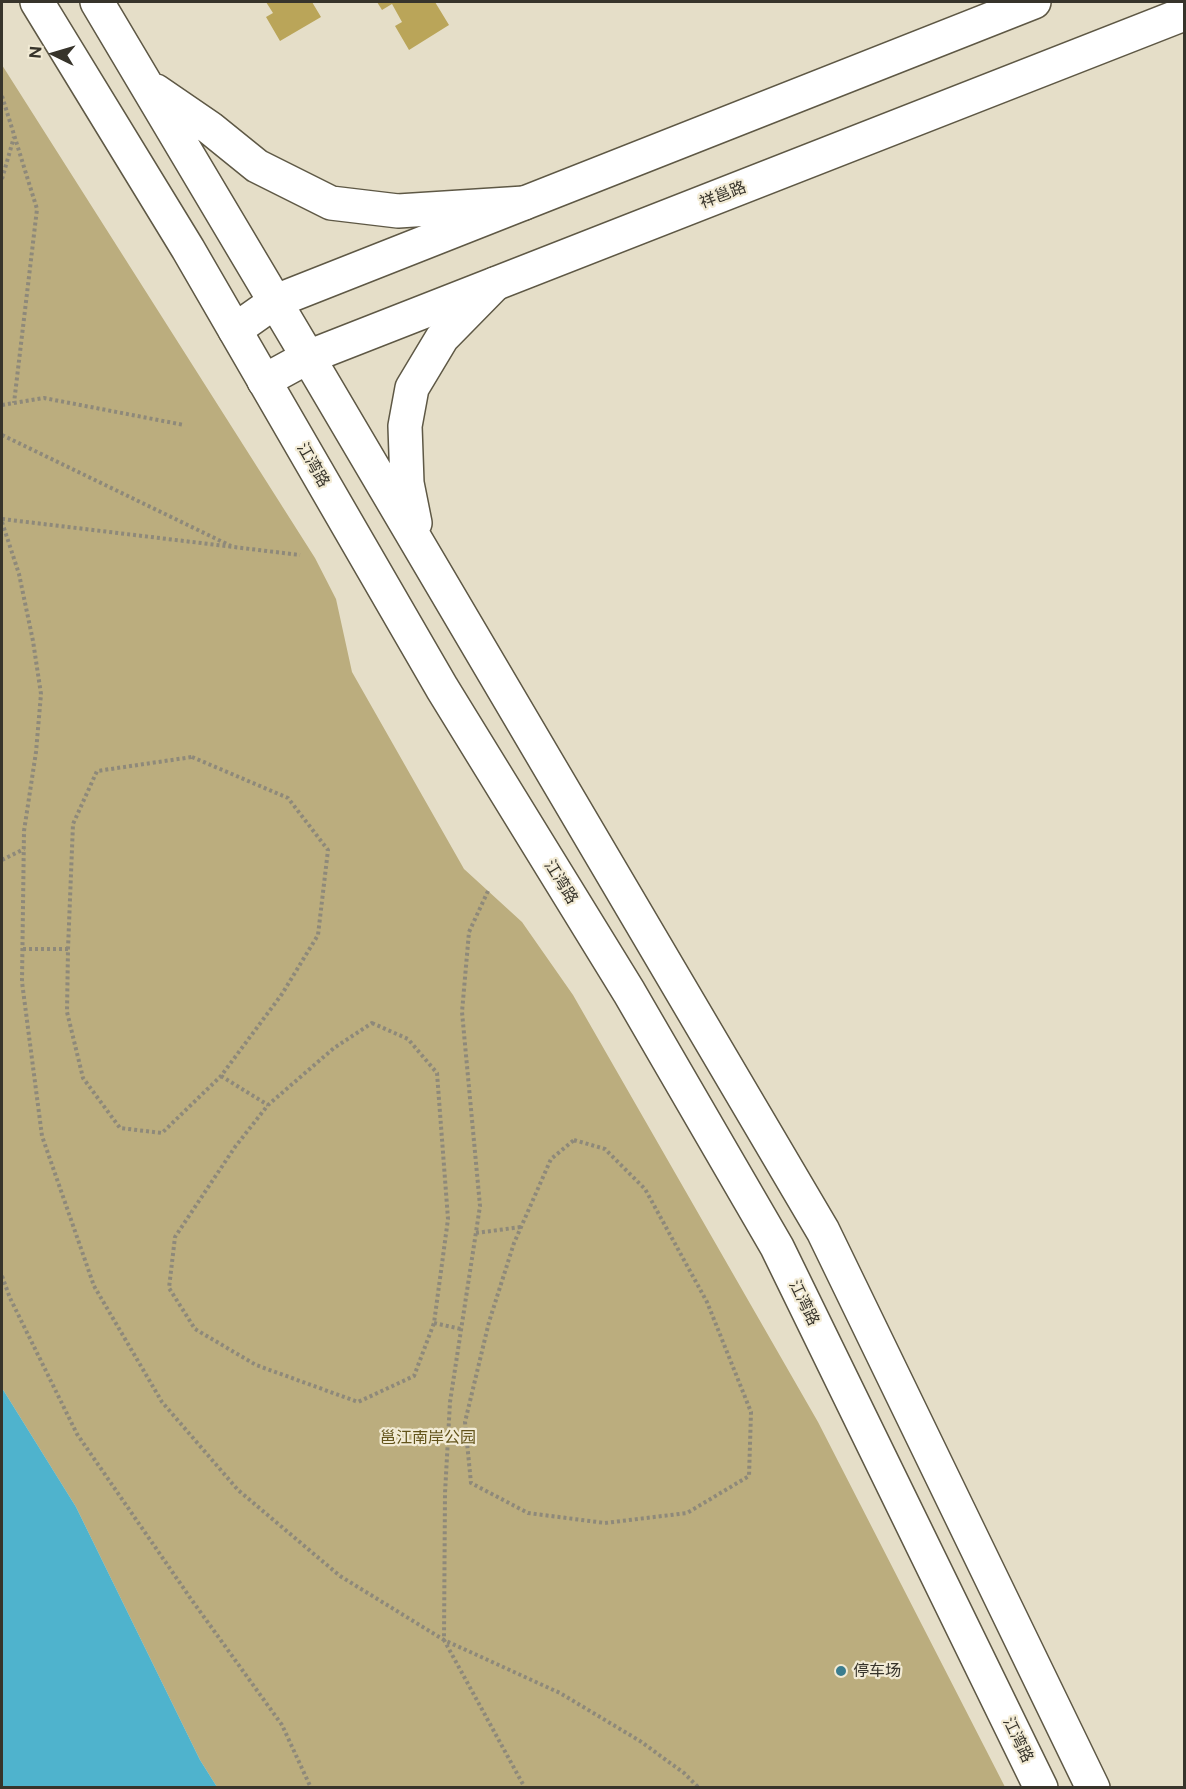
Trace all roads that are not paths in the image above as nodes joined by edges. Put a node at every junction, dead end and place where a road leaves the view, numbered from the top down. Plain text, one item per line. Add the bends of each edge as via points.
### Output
1 (37, 2) edge
2 (97, 2) edge
3 (1034, 2) edge
4 (1185, 14) edge
5 (147, 85) junction
6 (524, 203) junction
7 (495, 284) junction
8 (276, 301) junction
9 (235, 330) junction
10 (308, 357) junction
11 (264, 381) junction
12 (419, 545) junction
13 (1041, 1788) edge
14 (1093, 1788) edge

1 - 9 main road, 江湾路
2 - 5 main road
3 - 6 main road
4 - 7 main road, 祥邕路
5 - 6 main road via 257,166 331,203 399,211
5 - 8 main road
6 - 8 main road
7 - 10 main road, 祥邕路
7 - 12 main road via 442,338 412,388 405,426 407,483
8 - 9 main road
8 - 10 main road
9 - 11 main road, 江湾路
10 - 11 main road, 祥邕路
10 - 12 main road
11 - 13 main road, 江湾路 via 442,688 629,992 777,1247
12 - 14 main road via 823,1230

